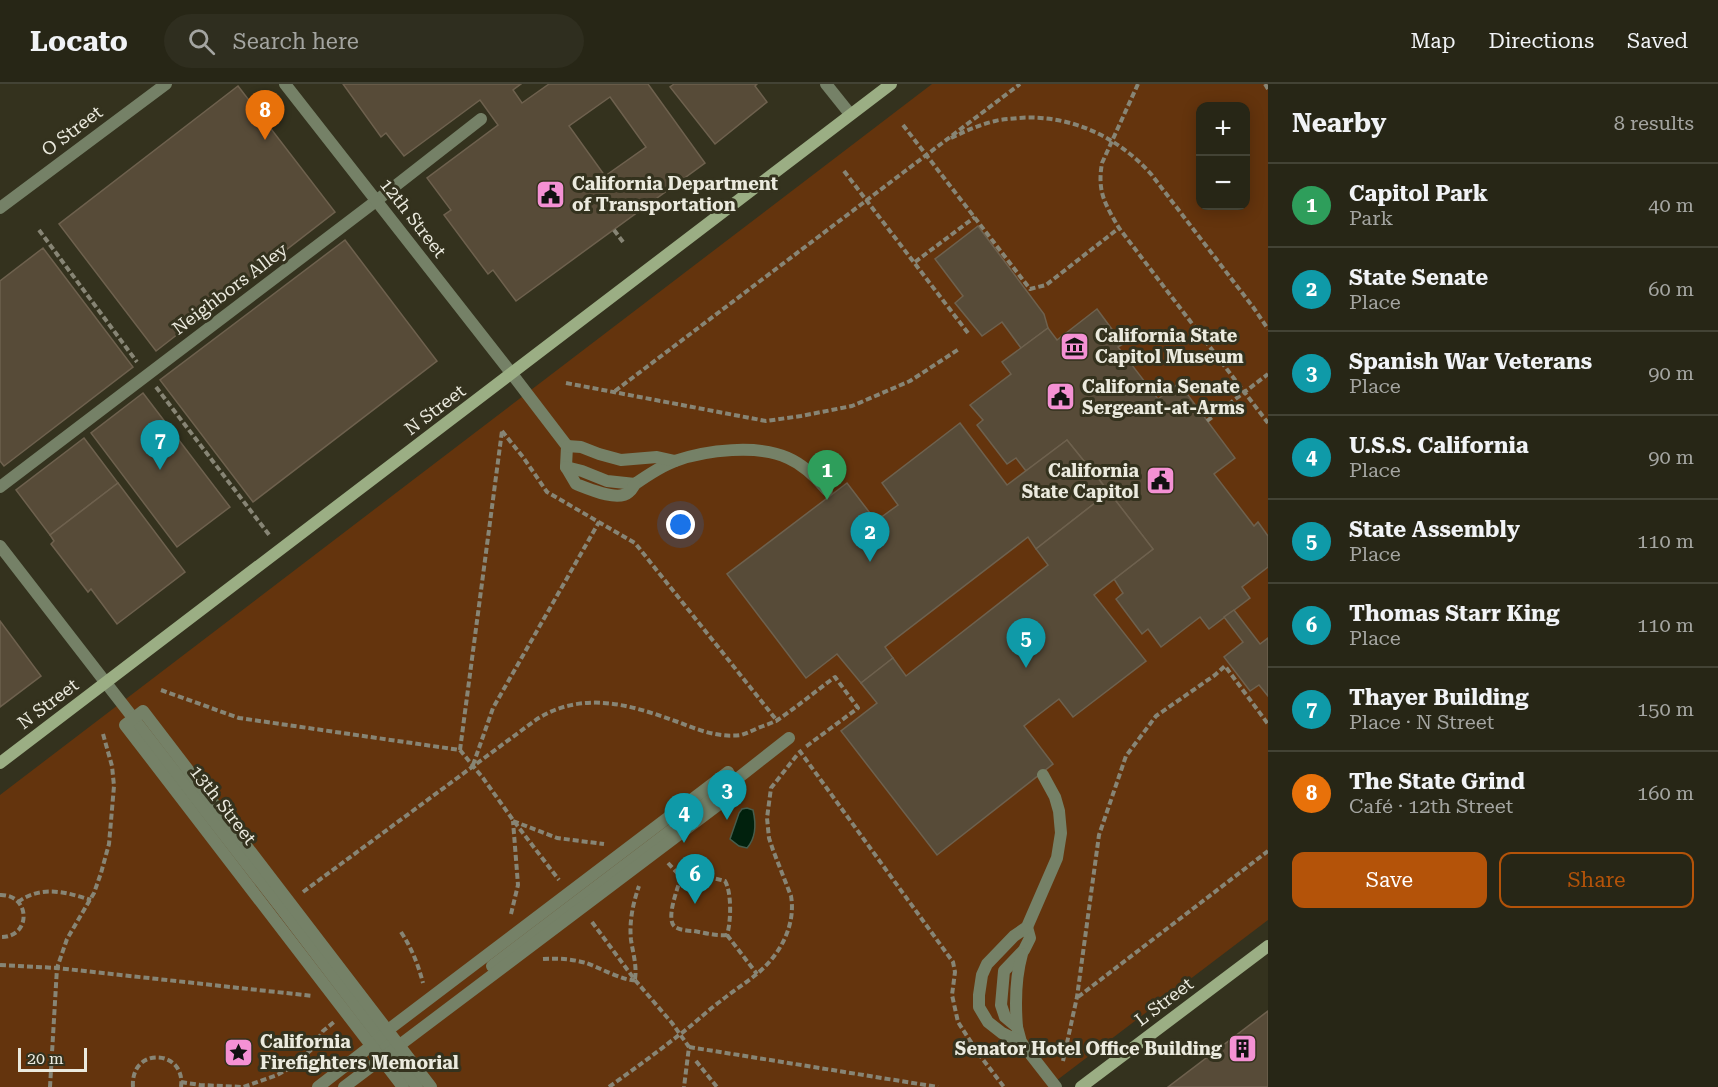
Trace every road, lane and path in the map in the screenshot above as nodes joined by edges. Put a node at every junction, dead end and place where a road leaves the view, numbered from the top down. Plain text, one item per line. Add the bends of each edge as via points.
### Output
1 (166, 84) edge
2 (285, 84) edge
3 (826, 84) edge
4 (891, 84) edge
5 (1020, 84) edge
6 (1138, 84) edge
7 (1264, 84) edge
8 (1268, 88) edge
9 (850, 114) junction
10 (481, 119) dead end
11 (903, 125) dead end
12 (1113, 141) junction
13 (942, 142) junction
14 (926, 155) junction
15 (844, 171) dead end
16 (868, 200) junction
17 (376, 201) junction
18 (0, 208) edge
19 (975, 217) junction
20 (1119, 228) junction
21 (614, 230) dead end
22 (623, 242) dead end
23 (915, 262) junction
24 (1267, 325) edge
25 (968, 333) dead end
26 (959, 349) dead end
27 (512, 374) junction
28 (1268, 374) edge
29 (566, 383) dead end
30 (615, 391) junction
31 (1245, 392) junction
32 (1207, 421) dead end
33 (1268, 423) edge
34 (502, 431) dead end
35 (567, 446) junction
36 (675, 461) junction
37 (0, 487) edge
38 (827, 490) dead end
39 (599, 522) dead end
40 (0, 546) edge
41 (106, 683) junction
42 (161, 690) dead end
43 (133, 719) junction
44 (1268, 724) edge
45 (103, 734) dead end
46 (789, 738) dead end
47 (460, 750) junction
48 (0, 763) edge
49 (473, 765) junction
50 (1043, 775) dead end
51 (733, 782) junction
52 (513, 820) junction
53 (635, 843) junction
54 (1268, 851) edge
55 (642, 881) dead end
56 (569, 892) junction
57 (0, 895) edge
58 (91, 900) junction
59 (18, 902) junction
60 (289, 902) junction
61 (582, 908) junction
62 (1027, 927) junction
63 (401, 932) dead end
64 (727, 935) junction
65 (0, 938) edge
66 (499, 945) junction
67 (1268, 946) edge
68 (538, 959) dead end
69 (0, 965) edge
70 (57, 968) junction
71 (757, 974) junction
72 (635, 980) junction
73 (1077, 997) junction
74 (335, 999) junction
75 (421, 1005) junction
76 (354, 1025) junction
77 (680, 1034) junction
78 (1021, 1042) junction
79 (385, 1045) junction
80 (688, 1047) junction
81 (696, 1061) dead end
82 (1063, 1061) dead end
83 (181, 1084) edge
84 (50, 1087) edge
85 (132, 1087) edge
86 (318, 1087) edge
87 (330, 1087) edge
88 (344, 1087) edge
89 (403, 1087) edge
90 (417, 1087) edge
91 (431, 1087) edge
92 (609, 1087) edge
93 (684, 1087) edge
94 (717, 1087) edge
95 (938, 1087) edge
96 (1056, 1087) edge
97 (1081, 1087) edge

1 - 18 street, O Street
2 - 17 street, 12th Street
3 - 9 street
4 - 9 main road, N Street
5 - 13 path
6 - 12 path
7 - 8 path
9 - 27 main road, N Street
10 - 17 street, Neighbors Alley
11 - 14 path
12 - 13 path via 1081,125 1034,117 997,120
12 - 20 path via 1100,175 1103,200
12 - 24 path via 1151,174
13 - 14 path
14 - 16 path
14 - 19 path
15 - 16 path
16 - 23 path
16 - 30 path
17 - 27 street, 12th Street
17 - 37 street, Neighbors Alley
19 - 20 path via 1030,288 1046,285
19 - 23 path
20 - 31 path
21 - 22 path
23 - 25 path
26 - 30 path via 910,381 852,406 766,421
27 - 35 street, 12th Street
27 - 41 main road, N Street
28 - 31 path
29 - 30 path
31 - 32 path
31 - 33 path
34 - 47 path
35 - 36 street via 621,460 657,457
35 - 36 street via 566,467 635,484
36 - 38 street via 741,450 766,451 798,463
39 - 49 path via 493,708
40 - 41 street, 13th Street
41 - 43 street, 13th Street
41 - 48 main road, N Street
42 - 47 path via 239,718
43 - 60 street via 143,711
43 - 74 street via 125,725
43 - 79 street, 13th Street
44 - 73 path via 1224,666 1156,716 1126,756 1099,835
45 - 58 path via 114,786 109,844
46 - 51 street
47 - 49 path
49 - 52 path
49 - 60 path
49 - 71 path via 537,719 564,706 620,704 714,734 739,735 777,720 835,677 858,708 800,751 771,788 769,838 791,896 792,915 777,952
50 - 62 street via 1059,811 1060,845
51 - 53 street via 729,772
51 - 61 street via 734,793
51 - 79 street
52 - 53 path via 557,838
52 - 56 path
52 - 66 path via 518,885
53 - 56 street
54 - 73 path
55 - 72 path via 635,897 631,938
56 - 66 street
57 - 59 path
58 - 59 path via 63,891 48,891
58 - 70 path via 67,939
59 - 65 path via 24,913 21,927 11,936
60 - 79 street
61 - 72 path
61 - 79 street
62 - 78 street via 1030,938 1004,972 1002,984 1001,1005 1005,1017 1017,1027
62 - 78 street via 987,964 979,995 979,1006 988,1022
63 - 75 path via 417,960 423,984
64 - 64 path via 682,930 673,925 671,913 681,877 725,881 729,896
64 - 71 path
66 - 75 street
67 - 97 main road, L Street
68 - 72 path via 585,963
69 - 70 path
70 - 74 path
70 - 84 path
71 - 77 path
72 - 77 path
73 - 82 path
74 - 76 street
75 - 79 street
76 - 79 street
76 - 83 path via 334,1021 311,1050 290,1068 265,1080 243,1087
77 - 80 path
77 - 92 path
78 - 96 street
79 - 86 street
79 - 87 street
79 - 88 street
79 - 89 street
79 - 90 street, 13th Street
79 - 91 street
80 - 93 path
80 - 95 path
81 - 94 path
83 - 85 path via 174,1064 153,1057 134,1072

